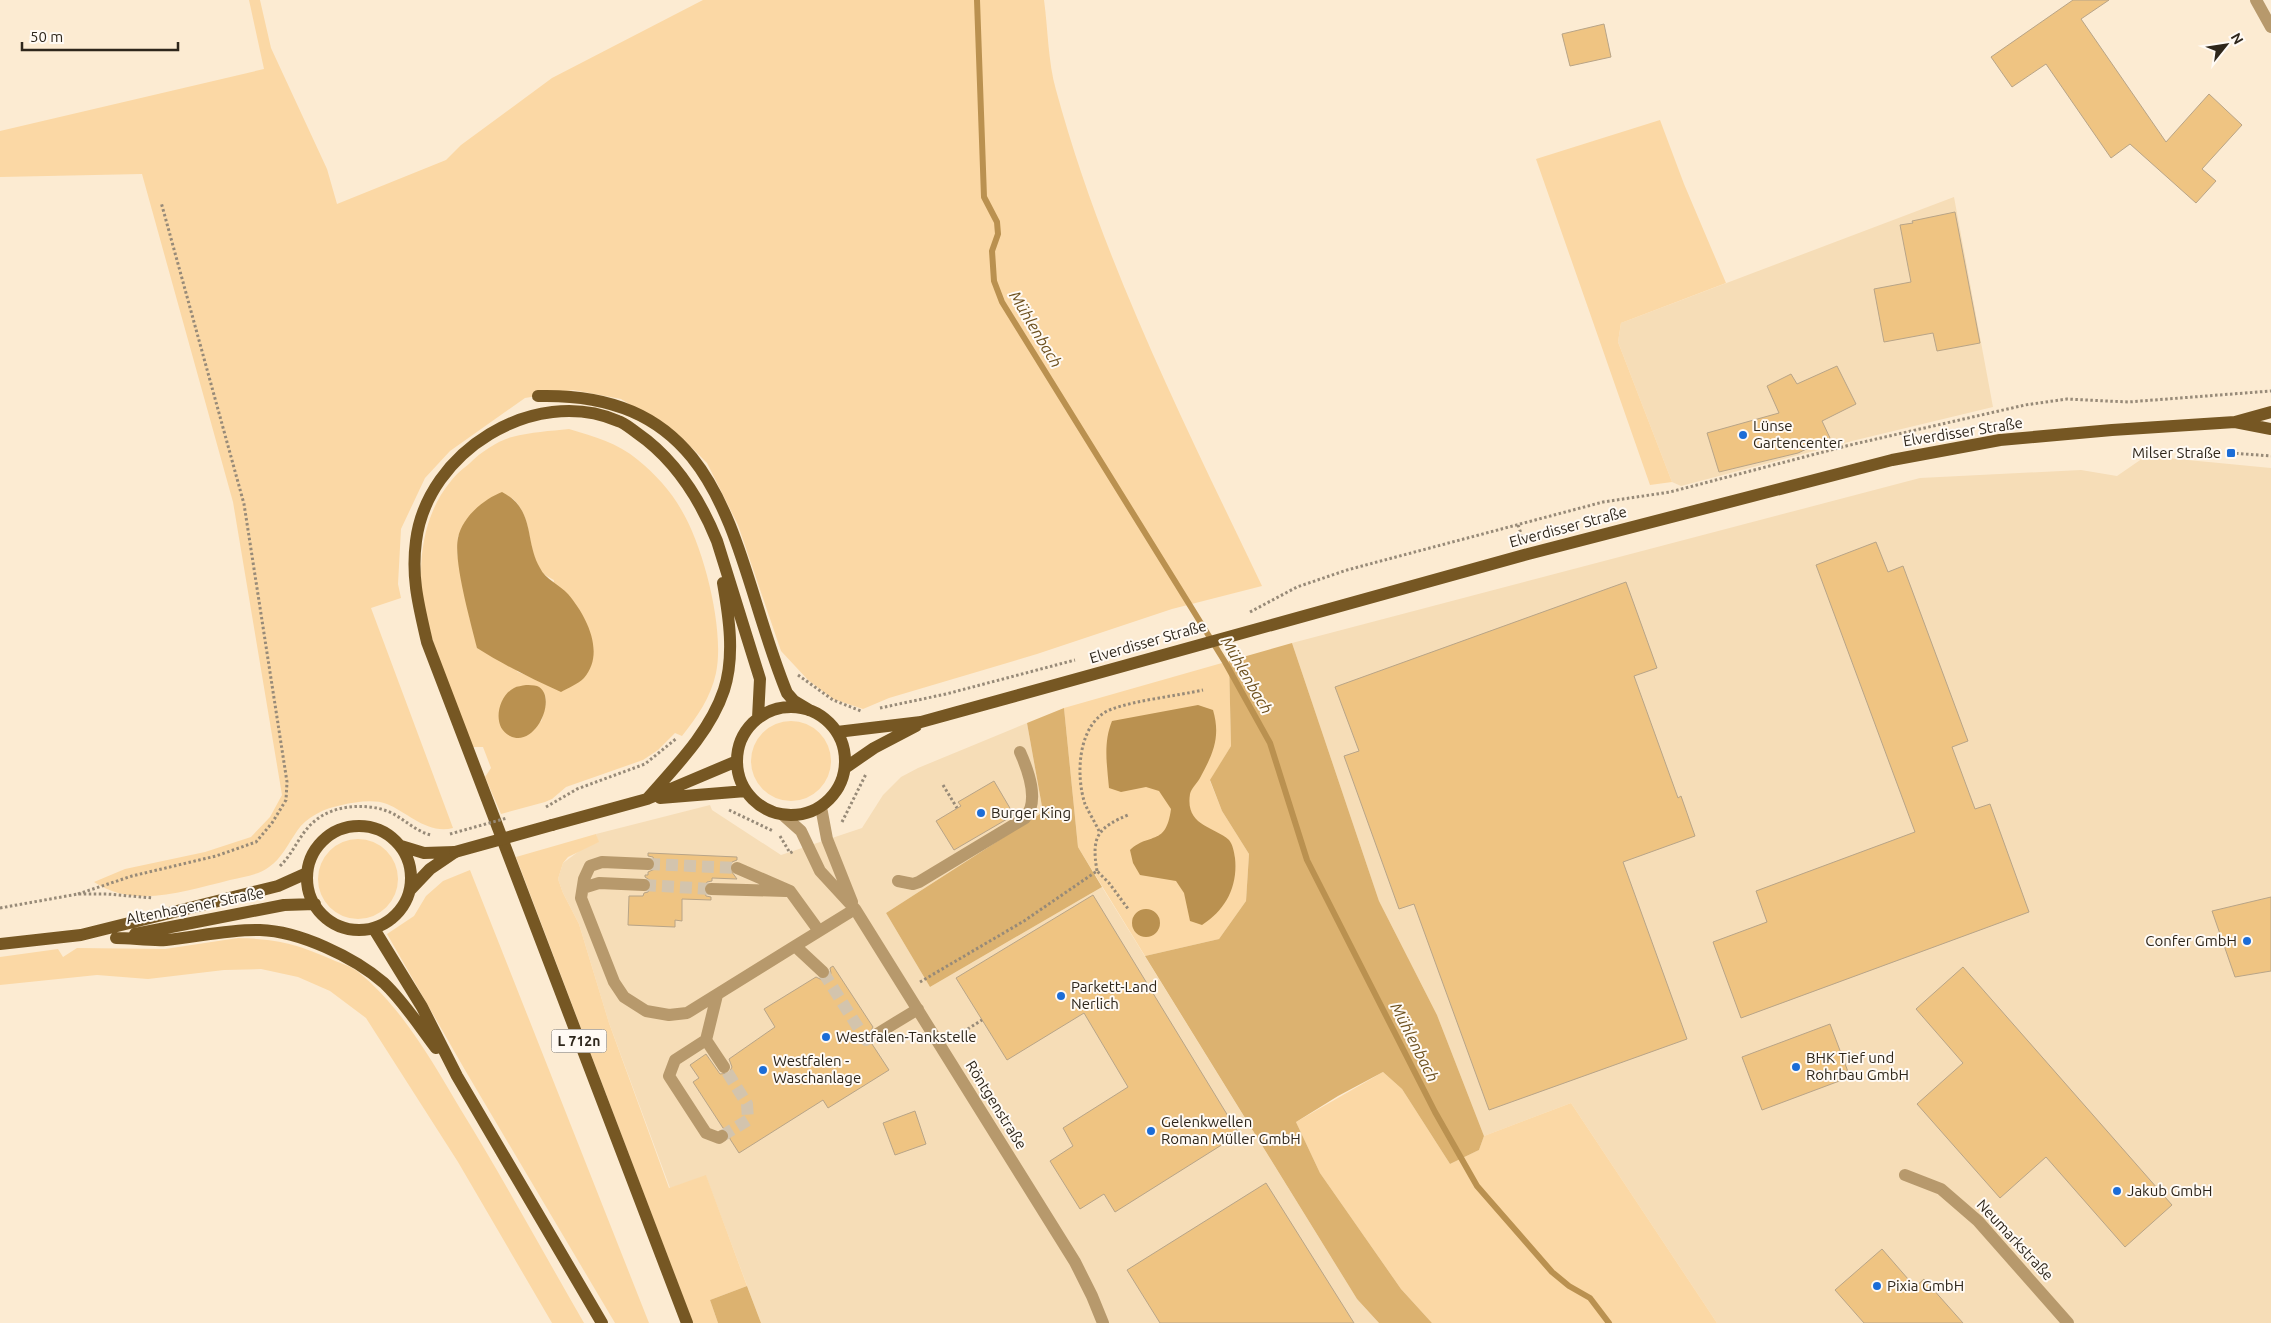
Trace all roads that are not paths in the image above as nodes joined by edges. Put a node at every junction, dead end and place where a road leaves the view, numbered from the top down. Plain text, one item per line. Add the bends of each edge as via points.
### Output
1 (2256, 0) edge
2 (2271, 27) edge
3 (538, 396) dead end
4 (2271, 412) edge
5 (2235, 422) junction
6 (2271, 429) edge
7 (717, 542) junction
8 (809, 710) junction
9 (758, 718) junction
10 (921, 722) junction
11 (837, 732) junction
12 (1020, 752) dead end
13 (737, 761) junction
14 (845, 768) junction
15 (746, 791) junction
16 (647, 799) junction
17 (821, 807) junction
18 (783, 815) junction
19 (401, 846) junction
20 (455, 852) junction
21 (648, 864) tunnel mouth
22 (737, 868) tunnel mouth
23 (307, 873) junction
24 (898, 881) dead end
25 (644, 885) tunnel mouth
26 (583, 888) junction
27 (711, 889) tunnel mouth
28 (410, 890) junction
29 (790, 891) junction
30 (315, 904) junction
31 (855, 909) junction
32 (374, 929) junction
33 (819, 931) junction
34 (81, 935) junction
35 (116, 938) junction
36 (0, 944) edge
37 (796, 946) junction
38 (823, 972) tunnel mouth
39 (717, 996) junction
40 (918, 1009) junction
41 (877, 1034) dead end
42 (706, 1040) junction
43 (724, 1067) tunnel mouth
44 (457, 1076) junction
45 (722, 1136) dead end
46 (1905, 1175) dead end
47 (602, 1323) edge
48 (687, 1323) edge
49 (1103, 1323) edge
50 (2068, 1323) edge

1 - 2 street
3 - 8 main road via 566,395 618,405 662,429 683,446 715,489 730,521 787,693
4 - 5 main road, Elverdisser Straße
5 - 6 main road, Elverdisser Straße
5 - 10 main road, Elverdisser Straße via 2000,440 1892,460 1528,554
7 - 9 main road via 760,679
7 - 16 main road via 730,630 724,689 712,718
7 - 48 main road, L 712n via 685,479 653,444 619,421 580,411 537,413 497,428 460,456 428,498 416,540 415,592 427,642
8 - 9 main road via 777,709
8 - 11 main road via 829,722
9 - 13 main road via 741,739
10 - 11 main road, Elverdisser Straße
10 - 14 main road, Elverdisser Straße
11 - 14 main road via 844,750
12 - 24 street via 1033,802 1025,818 919,882
13 - 15 main road
13 - 16 main road
14 - 17 main road via 834,794
15 - 16 main road
15 - 18 main road via 764,808
16 - 20 main road, bridge
17 - 18 main road via 799,815
17 - 31 street, Röntgenstraße via 826,839
18 - 31 street, Röntgenstraße via 801,831 820,871
19 - 20 main road via 424,853
19 - 23 main road via 393,837 375,828 352,826 330,834 319,844
19 - 28 main road via 411,871
20 - 28 main road via 430,869
21 - 26 street via 602,862 590,866
22 - 29 street
23 - 30 main road via 309,892
23 - 34 main road, Altenhagener Straße via 278,886
25 - 26 street via 599,883
26 - 39 street via 581,898 614,982 624,997 646,1011 669,1015 686,1013
27 - 29 street
28 - 32 main road via 404,906 391,920
29 - 33 street
30 - 32 main road via 337,926
30 - 35 main road, Altenhagener Straße via 284,905
31 - 33 street
31 - 40 street, Röntgenstraße
32 - 44 main road via 422,1007
33 - 37 street
34 - 35 main road, Altenhagener Straße
34 - 36 main road, Altenhagener Straße
35 - 44 main road via 164,940 261,930 308,940 344,957 384,983
37 - 38 street
37 - 39 street
39 - 42 street
40 - 41 street
40 - 49 street, Röntgenstraße via 1075,1262
42 - 43 street
42 - 45 street via 675,1060 669,1076 706,1133 719,1138
44 - 47 main road
46 - 50 street, Neumarkstraße via 1941,1189 1978,1221

